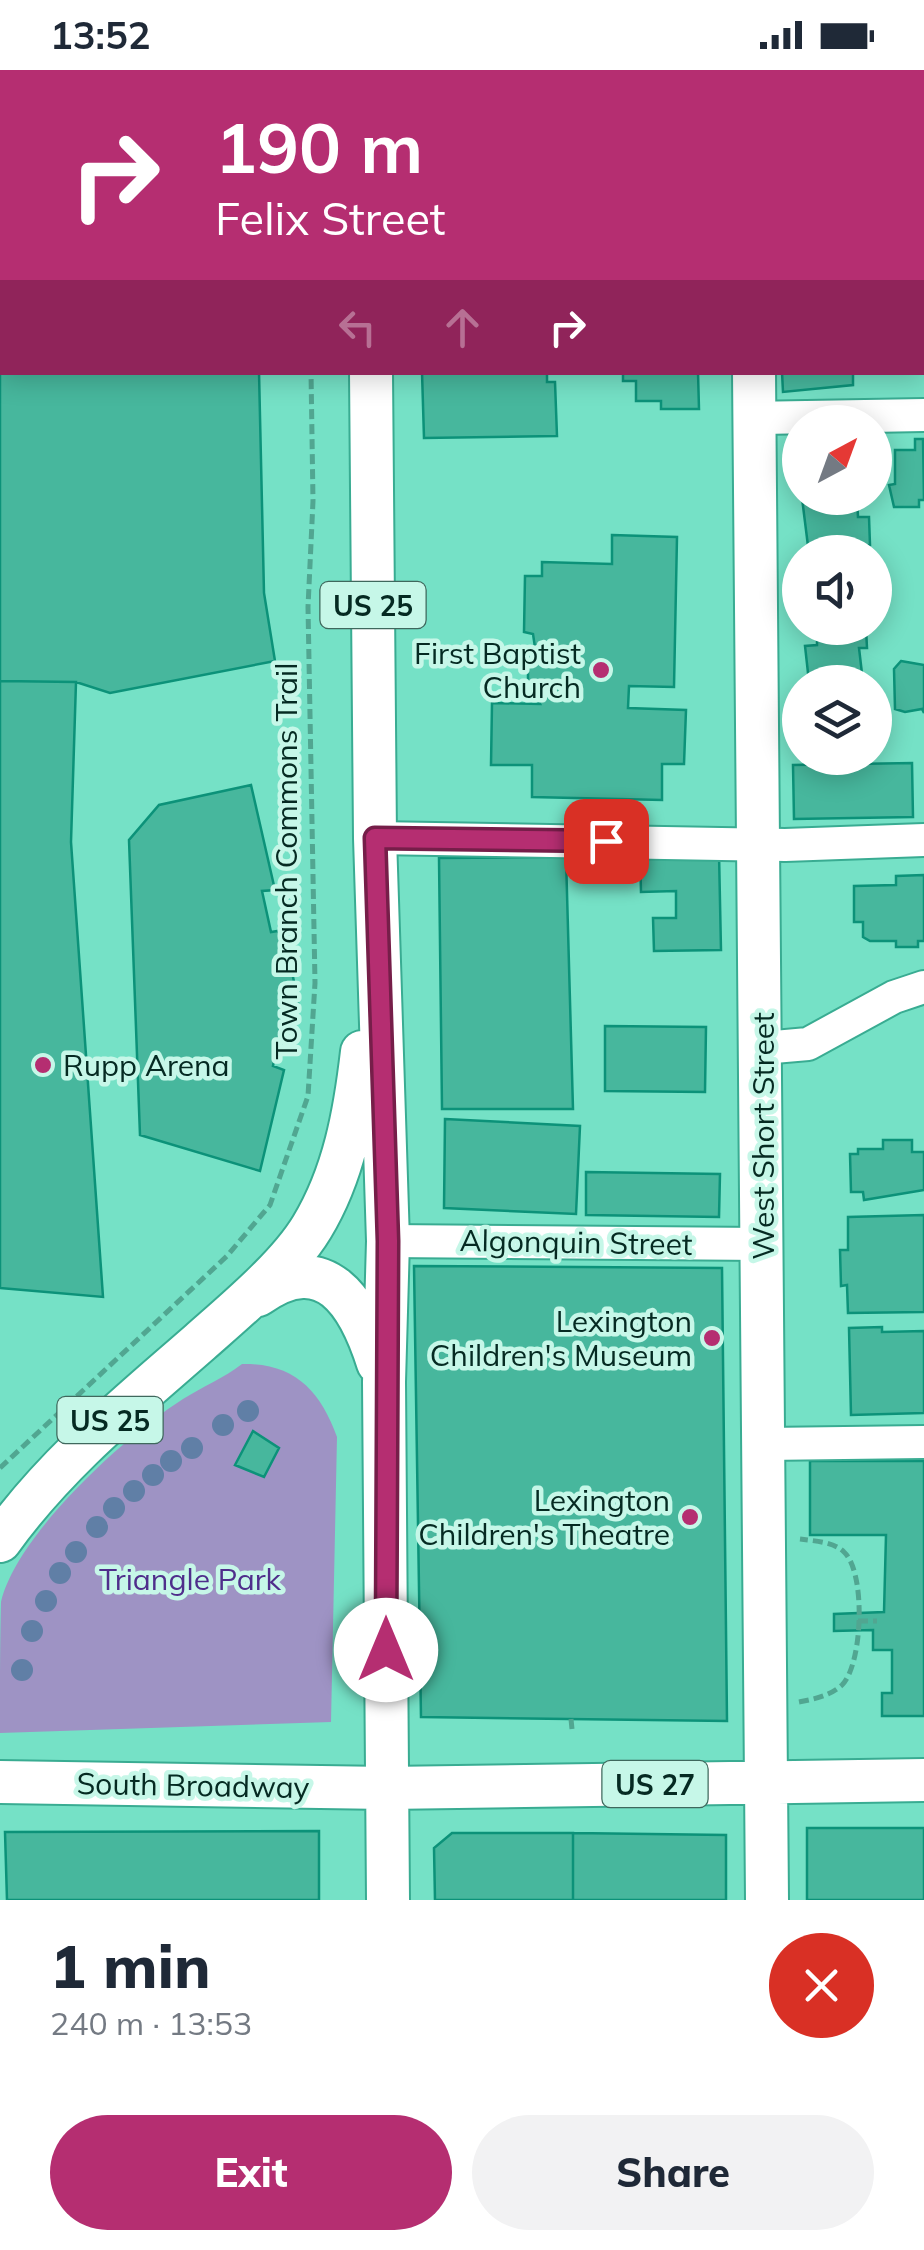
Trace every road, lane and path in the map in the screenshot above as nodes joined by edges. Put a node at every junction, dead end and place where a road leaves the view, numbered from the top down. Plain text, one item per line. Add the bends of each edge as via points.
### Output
1 (310, 375) edge
2 (371, 375) edge
3 (754, 375) edge
4 (924, 414) edge
5 (755, 418) junction
6 (375, 838) junction
7 (924, 840) edge
8 (760, 844) junction
9 (377, 917) junction
10 (924, 987) edge
11 (762, 1048) junction
12 (388, 1241) junction
13 (764, 1244) junction
14 (233, 1313) junction
15 (384, 1382) junction
16 (924, 1442) edge
17 (765, 1444) junction
18 (0, 1468) edge
19 (797, 1539) dead end
20 (0, 1541) edge
21 (858, 1621) junction
22 (877, 1622) dead end
23 (798, 1703) dead end
24 (572, 1719) dead end
25 (572, 1729) dead end
26 (924, 1780) edge
27 (0, 1782) edge
28 (765, 1782) junction
29 (387, 1788) junction
30 (388, 1900) edge
31 (767, 1900) edge

1 - 18 path, Town Branch Commons Trail via 315,983 308,1096 270,1206 227,1256
2 - 6 main road, US 25
3 - 5 main road, West Short Street
4 - 5 street
5 - 8 main road, West Short Street
6 - 8 street
6 - 9 main road, US 25
7 - 8 street
8 - 11 main road, West Short Street
9 - 12 main road, US 25
9 - 14 main road, US 25 via 360,1076 337,1176 311,1230
10 - 11 street via 808,1044
11 - 13 main road, West Short Street
12 - 13 street, Algonquin Street
12 - 15 main road, US 25
13 - 17 main road, West Short Street
14 - 15 main road via 273,1284 313,1276 352,1304
14 - 20 main road, US 25 via 76,1450
15 - 29 main road, US 25
16 - 17 street
17 - 28 main road, West Short Street
19 - 21 path via 841,1548 852,1561
21 - 22 path
21 - 23 path via 857,1649 842,1684
24 - 25 path
26 - 28 main road, US 27
27 - 29 main road, South Broadway / US 27
28 - 29 main road, US 27
28 - 31 main road, West Short Street
29 - 30 main road, US 25

